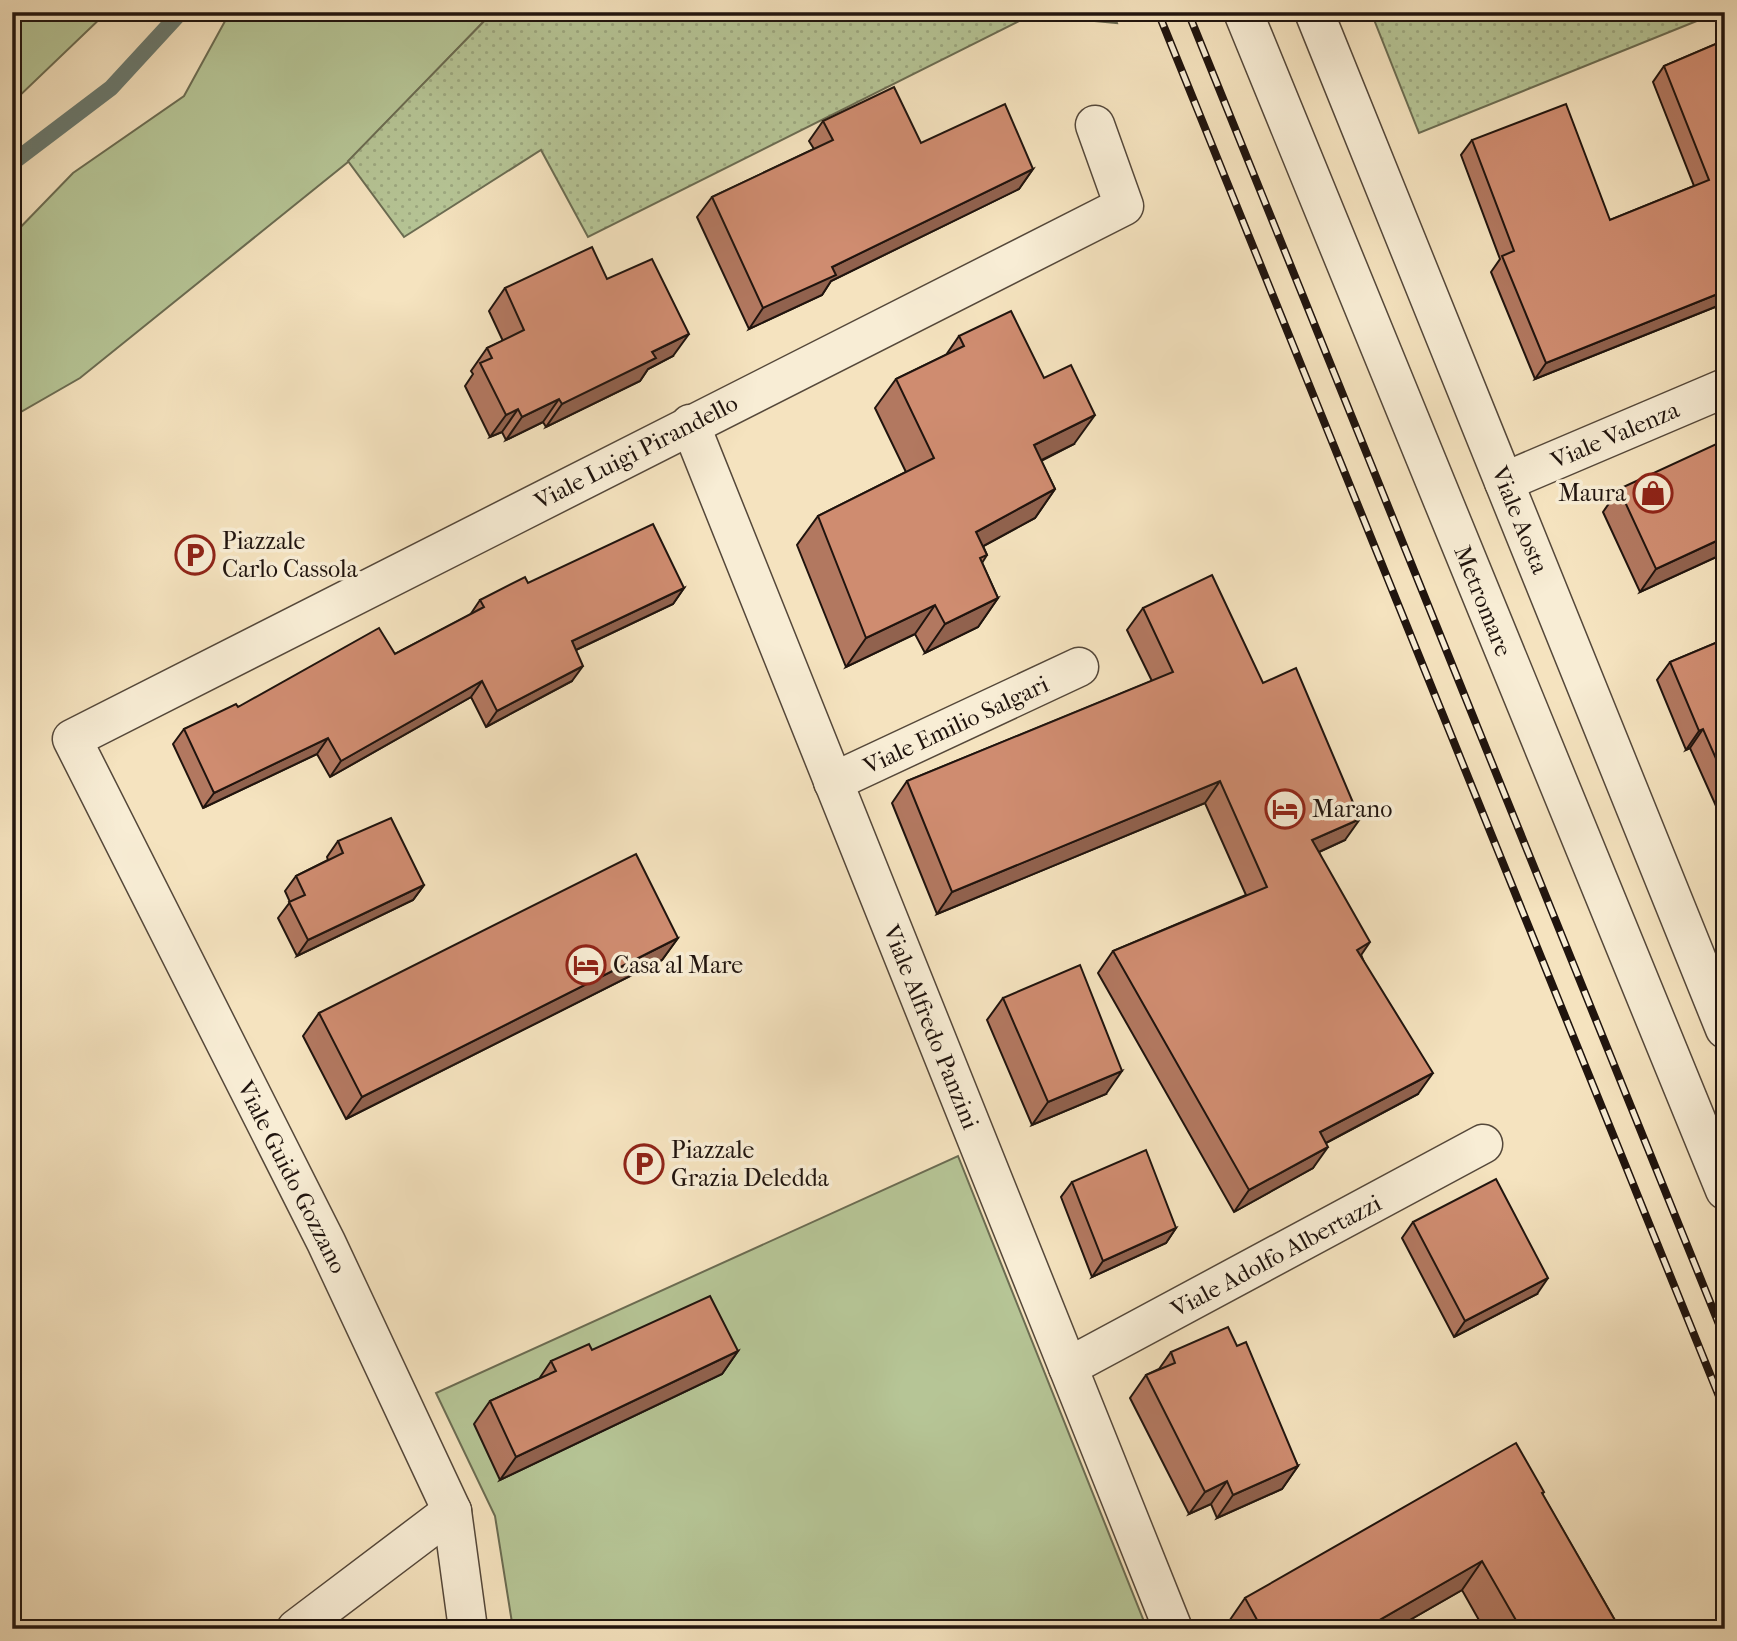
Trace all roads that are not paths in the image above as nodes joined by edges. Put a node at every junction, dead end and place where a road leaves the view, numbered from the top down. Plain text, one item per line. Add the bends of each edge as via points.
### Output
1 (1242, 12) edge
2 (1314, 12) edge
3 (1094, 125) dead end
4 (1725, 388) edge
5 (690, 424) junction
6 (1504, 482) junction
7 (1079, 667) dead end
8 (72, 739) joint
9 (833, 782) junction
10 (1725, 1029) edge
11 (1483, 1144) dead end
12 (1725, 1190) edge
13 (1068, 1367) junction
14 (452, 1511) junction
15 (296, 1629) edge
16 (468, 1629) edge
17 (1173, 1629) edge

1 - 12 street, Metromare
2 - 6 street, Viale Aosta
3 - 5 street, Viale Luigi Pirandello via 1124,206
4 - 6 street, Viale Valenza
5 - 8 street, Viale Luigi Pirandello
5 - 9 street, Viale Alfredo Panzini
6 - 10 street, Viale Aosta
7 - 9 street, Viale Emilio Salgari
8 - 14 street, Viale Guido Gozzano via 326,1242
9 - 13 street, Viale Alfredo Panzini
11 - 13 street, Viale Adolfo Albertazzi
13 - 17 street, Viale Alfredo Panzini
14 - 15 street
14 - 16 street, Viale Guido Gozzano

